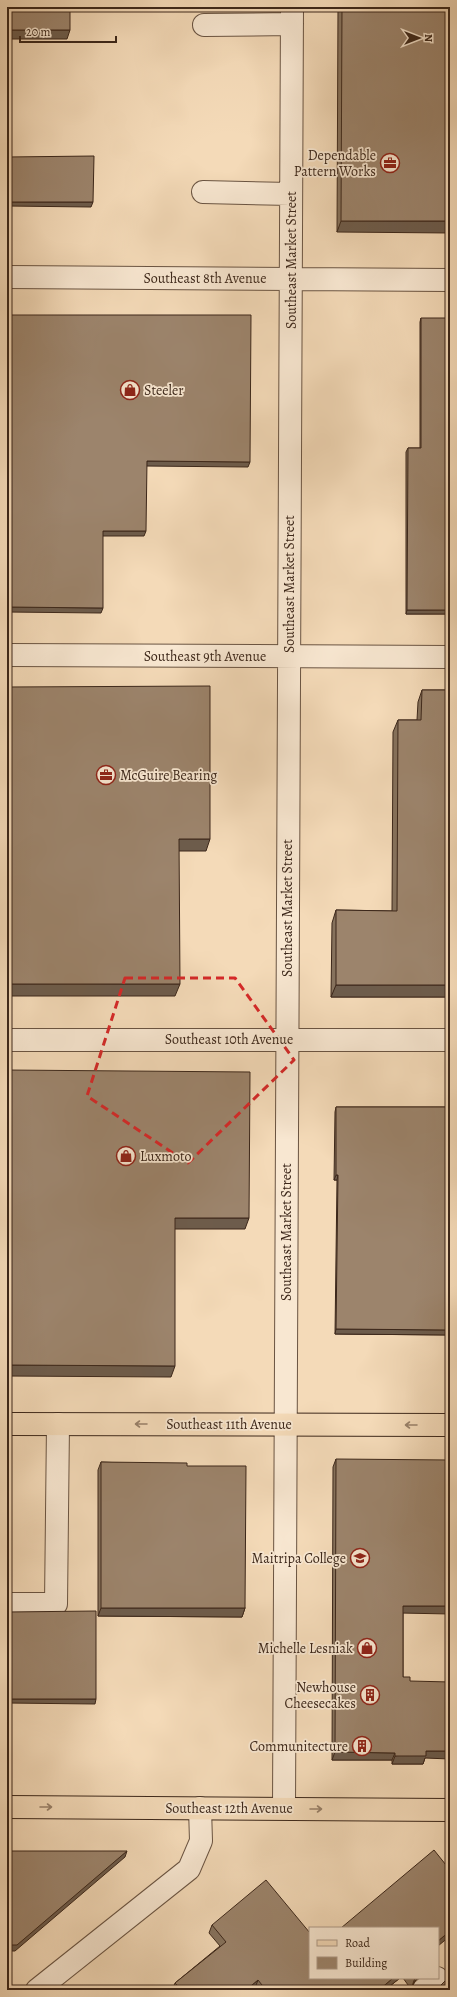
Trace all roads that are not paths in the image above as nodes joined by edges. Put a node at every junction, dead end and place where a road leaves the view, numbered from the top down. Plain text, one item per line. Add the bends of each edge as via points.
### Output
1 (292, 16) edge
2 (204, 25) dead end
3 (203, 192) dead end
4 (291, 194) junction
5 (7, 278) edge
6 (291, 279) junction
7 (450, 280) edge
8 (7, 655) edge
9 (288, 656) junction
10 (450, 657) edge
11 (287, 1039) junction
12 (7, 1040) edge
13 (450, 1040) edge
14 (7, 1424) edge
15 (58, 1424) junction
16 (285, 1425) junction
17 (450, 1426) edge
18 (7, 1604) edge
19 (7, 1807) edge
20 (200, 1808) junction
21 (284, 1808) junction
22 (450, 1810) edge
23 (450, 1968) edge
24 (439, 1977) edge
25 (437, 1979) edge
26 (37, 1990) edge
27 (423, 1990) edge

1 - 2 street
1 - 4 street, Southeast Market Street
3 - 4 street
4 - 6 street, Southeast Market Street
5 - 6 street, Southeast 8th Avenue
6 - 7 street, Southeast 8th Avenue
6 - 9 street, Southeast Market Street
8 - 9 street, Southeast 9th Avenue
9 - 10 street, Southeast 9th Avenue
9 - 11 street, Southeast Market Street
11 - 12 street, Southeast 10th Avenue
11 - 13 street, Southeast 10th Avenue
11 - 16 street, Southeast Market Street
14 - 15 main road, Southeast 11th Avenue
16 -> 15 main road, Southeast 11th Avenue
15 - 18 street via 56,1604
17 -> 16 main road, Southeast 11th Avenue
16 - 21 street, Southeast Market Street
19 -> 20 main road, Southeast 12th Avenue
20 - 21 main road, Southeast 12th Avenue
20 - 26 street via 201,1841 189,1869
21 -> 22 main road, Southeast 12th Avenue
23 - 24 street
25 - 27 street

